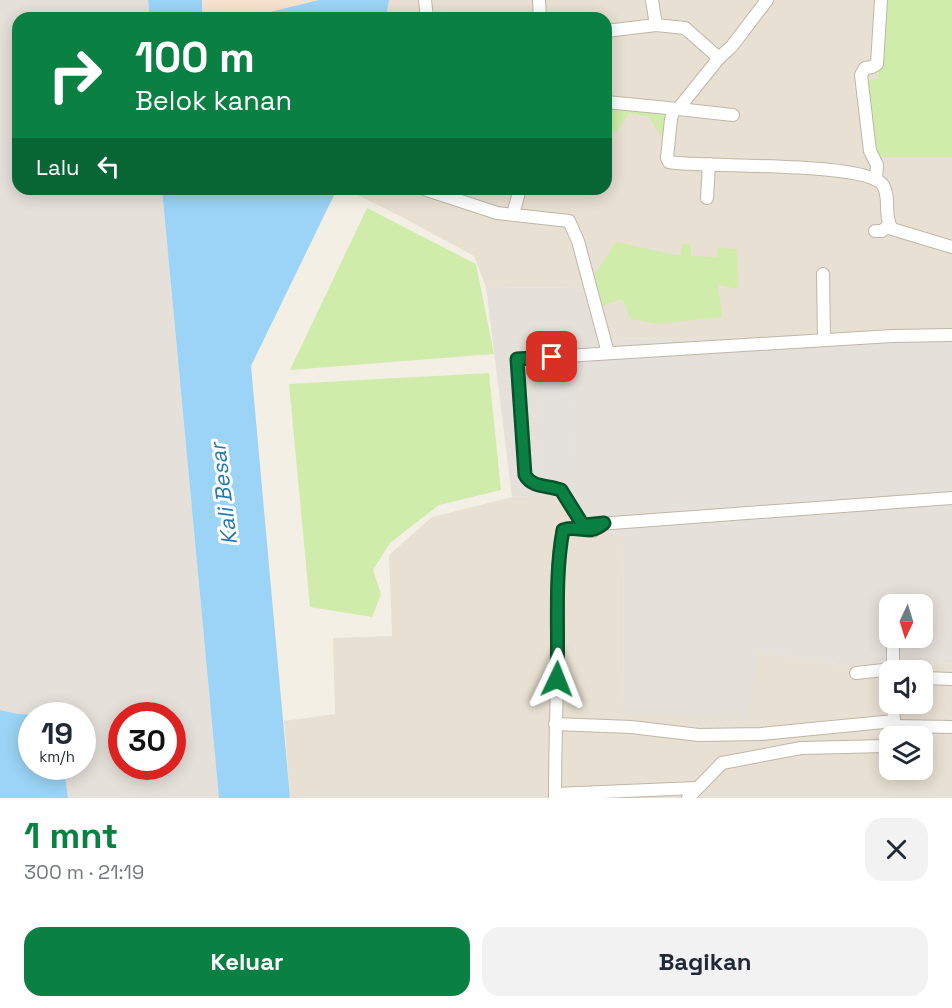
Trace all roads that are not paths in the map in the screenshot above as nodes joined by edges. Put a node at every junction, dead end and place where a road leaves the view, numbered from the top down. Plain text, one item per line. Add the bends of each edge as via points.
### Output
1 (652, 0) edge
2 (767, 0) edge
3 (881, 0) edge
4 (656, 25) junction
5 (612, 30) edge
6 (719, 58) junction
7 (612, 103) edge
8 (676, 109) junction
9 (733, 115) dead end
10 (709, 164) junction
11 (876, 180) junction
12 (442, 195) edge
13 (518, 195) edge
14 (707, 198) dead end
15 (513, 214) junction
16 (889, 225) junction
17 (875, 231) dead end
18 (952, 247) edge
19 (823, 274) dead end
20 (952, 335) edge
21 (824, 339) junction
22 (609, 353) junction
23 (952, 498) edge
24 (604, 523) junction
25 (879, 671) edge
26 (856, 673) dead end
27 (933, 678) edge
28 (952, 679) edge
29 (555, 724) junction
30 (933, 727) edge
31 (952, 727) edge
32 (879, 729) edge
33 (879, 746) edge
34 (692, 793) edge
35 (555, 796) edge

1 - 4 street
2 - 6 street
3 - 11 street via 876,64 865,68 861,75 870,151 877,165
4 - 5 street
4 - 6 street via 684,28
6 - 8 street
7 - 8 street
8 - 9 street
8 - 10 street via 671,119 667,161
10 - 11 street via 809,168
10 - 14 street
11 - 16 street via 885,190
12 - 15 street via 497,213
13 - 15 street
15 - 22 street via 572,224
16 - 17 street
16 - 18 street via 892,230
19 - 21 street
20 - 21 street
21 - 22 street
22 - 24 street via 517,359 528,481 561,490 585,525
23 - 24 street
24 - 29 street via 597,530 563,530 557,576
25 - 26 street
27 - 28 street
29 - 32 street via 699,735
29 - 35 street
30 - 31 street
33 - 34 street via 801,748 722,763
34 - 35 street

